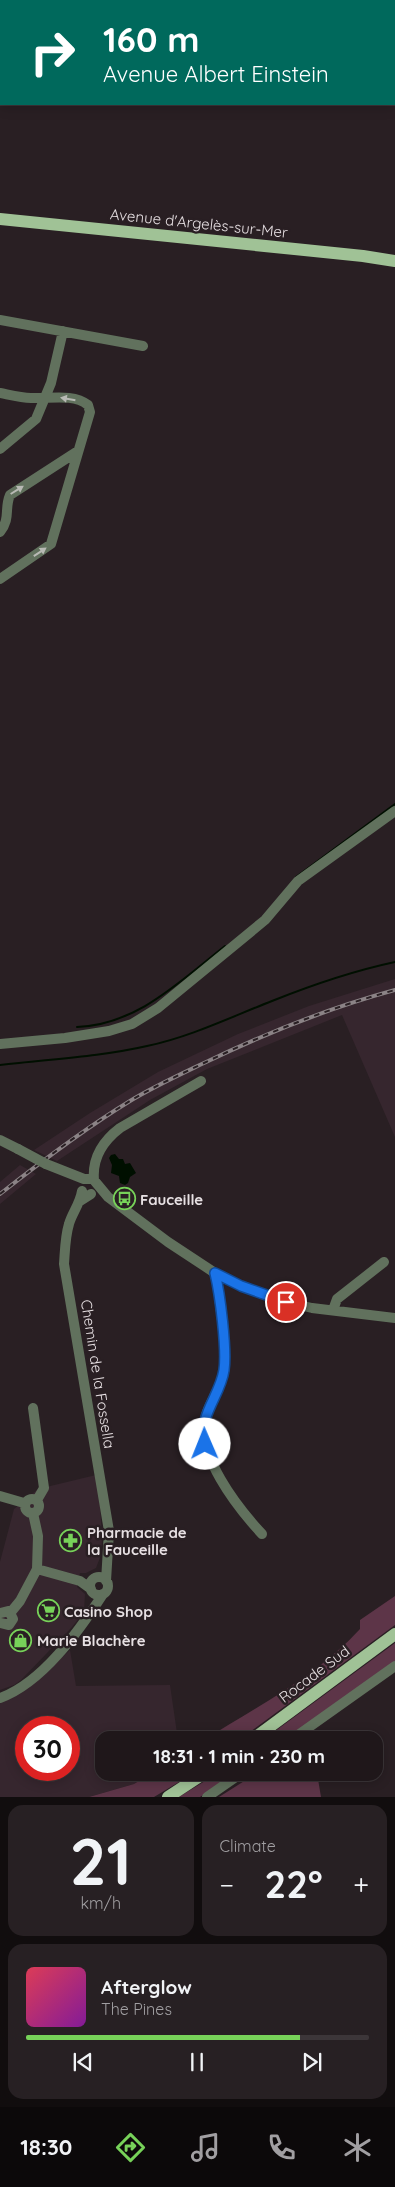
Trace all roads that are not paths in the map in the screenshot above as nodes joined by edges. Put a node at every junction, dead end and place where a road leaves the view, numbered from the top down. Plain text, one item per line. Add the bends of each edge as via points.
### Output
1 (0, 219) edge
2 (395, 261) edge
3 (0, 320) edge
4 (63, 331) junction
5 (143, 346) dead end
6 (0, 386) edge
7 (0, 393) edge
8 (45, 398) junction
9 (0, 449) edge
10 (78, 451) junction
11 (0, 532) edge
12 (0, 579) edge
13 (395, 812) edge
14 (0, 1044) edge
15 (201, 1081) dead end
16 (0, 1140) edge
17 (87, 1188) junction
18 (384, 1262) dead end
19 (215, 1273) junction
20 (333, 1310) junction
21 (395, 1318) edge
22 (33, 1408) dead end
23 (0, 1496) edge
24 (37, 1500) junction
25 (24, 1504) junction
26 (33, 1513) junction
27 (262, 1534) dead end
28 (36, 1570) junction
29 (97, 1586) junction
30 (11, 1612) junction
31 (0, 1613) edge
32 (0, 1623) edge
33 (395, 1634) edge
34 (395, 1666) edge
35 (0, 1698) edge
36 (264, 1731) edge
37 (304, 1731) edge
38 (192, 1781) edge
39 (230, 1781) edge
40 (168, 1797) edge
41 (207, 1797) edge

1 - 2 main road, Avenue d'Argelès-sur-Mer
3 - 4 street
4 - 5 street
4 - 8 street
6 - 8 street
7 - 8 street
8 - 9 street via 36,419
10 -> 8 street via 90,412 88,405 83,401 59,397
11 -> 10 street via 6,524 6,503 10,495
12 -> 10 street via 51,544
13 - 14 street via 298,881 265,920 158,1008 132,1024 65,1038
15 - 17 street, Chemin de la Fossella via 108,1138
16 - 17 street, bridge
17 - 19 street via 108,1197
17 - 29 street, Chemin de la Fossella via 69,1223 64,1264 109,1531 108,1554
18 - 20 street via 337,1299
19 - 20 street via 286,1302
19 - 27 street via 224,1371 206,1415 205,1444 222,1482
20 - 21 street
22 - 24 street via 44,1488
23 - 25 street
24 - 25 street via 30,1499
24 - 26 street via 38,1509
25 - 26 street via 26,1511
26 - 28 street via 38,1536
28 - 29 street
28 - 30 street
29 - 35 street, Chemin de la Fossella via 92,1611 72,1637 34,1678 22,1688
30 - 31 street via 4,1610
30 - 32 street via 11,1623 6,1626
33 - 36 main road, Rocade Sud
34 - 37 street
38 - 40 main road
39 - 41 street

